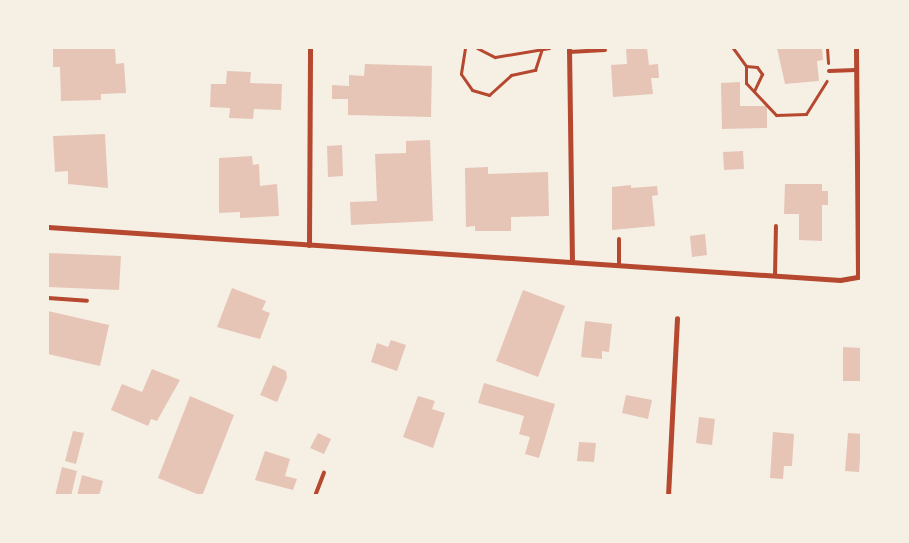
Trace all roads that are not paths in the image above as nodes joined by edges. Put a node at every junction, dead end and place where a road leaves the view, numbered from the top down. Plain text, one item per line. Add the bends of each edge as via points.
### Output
1 (310, 48) edge
2 (856, 48) edge
3 (569, 50) edge
4 (605, 50) dead end
5 (856, 70) junction
6 (829, 71) road end
7 (776, 226) dead end
8 (48, 227) edge
9 (860, 236) edge
10 (619, 239) dead end
11 (309, 244) junction
12 (572, 262) junction
13 (619, 266) junction
14 (775, 276) junction
15 (860, 276) edge
16 (48, 298) edge
17 (87, 302) dead end
18 (678, 318) dead end
19 (324, 473) dead end
20 (315, 496) edge
21 (668, 496) edge

1 - 11 street
2 - 5 street
3 - 4 lane
3 - 12 street
5 - 6 lane
5 - 9 street
7 - 14 lane
8 - 11 street
9 - 15 street
10 - 13 lane
11 - 12 street
12 - 13 street
13 - 14 street
14 - 15 street via 840,280
16 - 17 lane
18 - 21 street
19 - 20 lane

